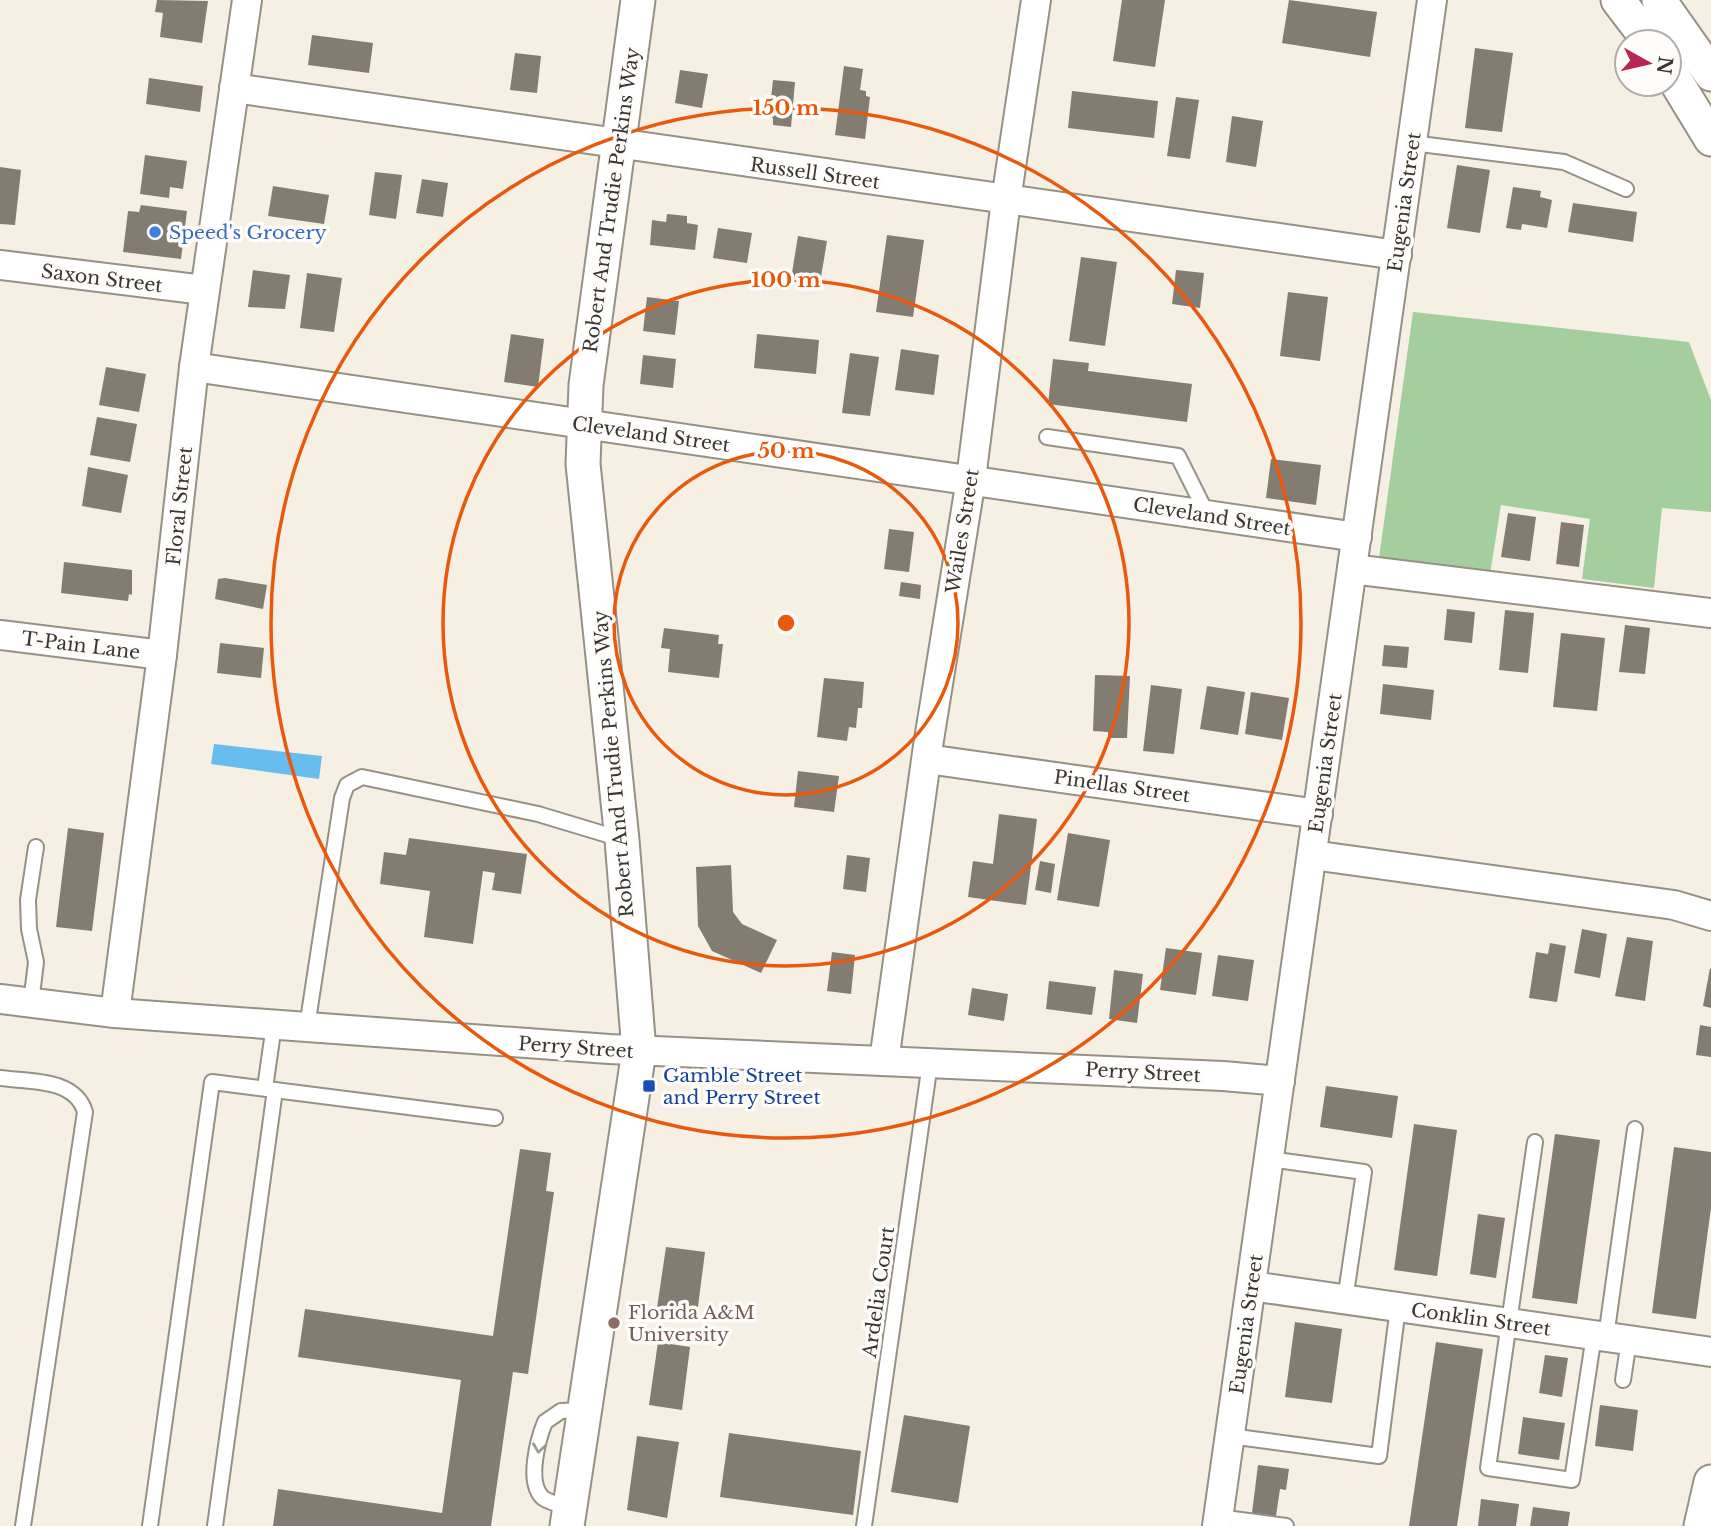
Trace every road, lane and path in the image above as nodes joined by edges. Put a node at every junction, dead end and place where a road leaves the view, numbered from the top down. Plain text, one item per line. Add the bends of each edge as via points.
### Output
1 (247, 0) edge
2 (638, 0) edge
3 (1036, 0) edge
4 (1432, 0) edge
5 (1618, 0) edge
6 (1659, 0) edge
7 (1639, 28) edge
8 (1711, 74) edge
9 (234, 88) junction
10 (1683, 93) edge
11 (1711, 139) edge
12 (1412, 144) junction
13 (617, 145) junction
14 (1626, 188) dead end
15 (1006, 200) junction
16 (1396, 255) junction
17 (0, 265) edge
18 (204, 290) junction
19 (194, 367) junction
20 (584, 424) junction
21 (1048, 437) dead end
22 (971, 479) junction
23 (1208, 516) junction
24 (1357, 537) junction
25 (1352, 569) junction
26 (1711, 613) edge
27 (0, 635) edge
28 (162, 655) junction
29 (927, 759) junction
30 (1318, 814) junction
31 (622, 840) junction
32 (36, 846) dead end
33 (1312, 855) junction
34 (1711, 904) edge
35 (1674, 905) junction
36 (1711, 916) edge
37 (0, 999) edge
38 (32, 1003) junction
39 (115, 1013) junction
40 (274, 1025) junction
41 (306, 1027) junction
42 (639, 1051) junction
43 (884, 1061) junction
44 (930, 1063) junction
45 (0, 1078) edge
46 (1280, 1081) junction
47 (270, 1089) junction
48 (495, 1118) dead end
49 (1635, 1129) dead end
50 (1535, 1142) dead end
51 (1269, 1159) junction
52 (1251, 1286) junction
53 (1345, 1300) junction
54 (1398, 1307) junction
55 (1509, 1323) junction
56 (1609, 1338) junction
57 (1711, 1352) edge
58 (1623, 1380) dead end
59 (1230, 1436) junction
60 (1711, 1482) edge
61 (568, 1517) edge
62 (1217, 1521) edge
63 (23, 1526) edge
64 (150, 1526) edge
65 (215, 1526) edge
66 (863, 1526) edge
67 (1286, 1526) edge
68 (1701, 1526) edge

1 - 9 street, Floral Street
2 - 13 street, Robert And Trudie Perkins Way
3 - 15 street, Wailes Street
4 - 12 street, Eugenia Street
5 - 7 street
6 - 8 street
9 - 13 street, Russell Street
9 - 18 street, Floral Street
10 - 11 street
12 - 14 lane via 1564,162
12 - 16 street, Eugenia Street
13 - 15 street, Russell Street
13 - 20 street, Robert And Trudie Perkins Way
15 - 16 street, Russell Street
15 - 22 street, Wailes Street
16 - 24 street, Eugenia Street
17 - 18 street, Saxon Street
18 - 19 street, Floral Street
19 - 20 street, Cleveland Street
19 - 28 street, Floral Street
20 - 22 street, Cleveland Street
20 - 31 street, Robert And Trudie Perkins Way via 583,464
21 - 23 lane via 1178,456
22 - 23 street, Cleveland Street
22 - 29 street, Wailes Street
23 - 24 street, Cleveland Street
24 - 25 street, Eugenia Street
25 - 26 street
25 - 30 street, Eugenia Street
27 - 28 street, T-Pain Lane
28 - 39 street, Floral Street
29 - 30 street, Pinellas Street
29 - 43 street, Wailes Street
30 - 33 street, Eugenia Street
31 - 41 lane via 538,814 362,777 347,785
31 - 42 street, Robert And Trudie Perkins Way
32 - 38 lane via 28,900 36,962
33 - 35 street
33 - 46 street, Eugenia Street
34 - 35 street
35 - 36 street
37 - 38 street, Perry Street
38 - 39 street, Perry Street
39 - 40 street, Perry Street
40 - 41 street, Perry Street
40 - 47 lane
41 - 42 street, Perry Street
42 - 43 street, Perry Street
42 - 61 street, Robert And Trudie Perkins Way
43 - 44 street, Perry Street
44 - 46 street, Perry Street
44 - 66 lane, Ardelia Court
45 - 63 lane via 64,1087 81,1098 85,1112
46 - 51 street, Eugenia Street
47 - 48 lane
47 - 64 lane via 212,1082
47 - 65 lane
49 - 56 lane
50 - 55 lane
51 - 52 street, Eugenia Street
51 - 53 lane via 1364,1172
52 - 53 street, Conklin Street
52 - 59 street, Eugenia Street
53 - 54 street, Conklin Street
54 - 55 street, Conklin Street
54 - 59 lane via 1379,1456
55 - 56 street, Conklin Street
55 - 56 lane via 1488,1468 1572,1480
56 - 57 street, Conklin Street
56 - 58 lane
59 - 62 street, Eugenia Street
60 - 68 street
62 - 67 lane

